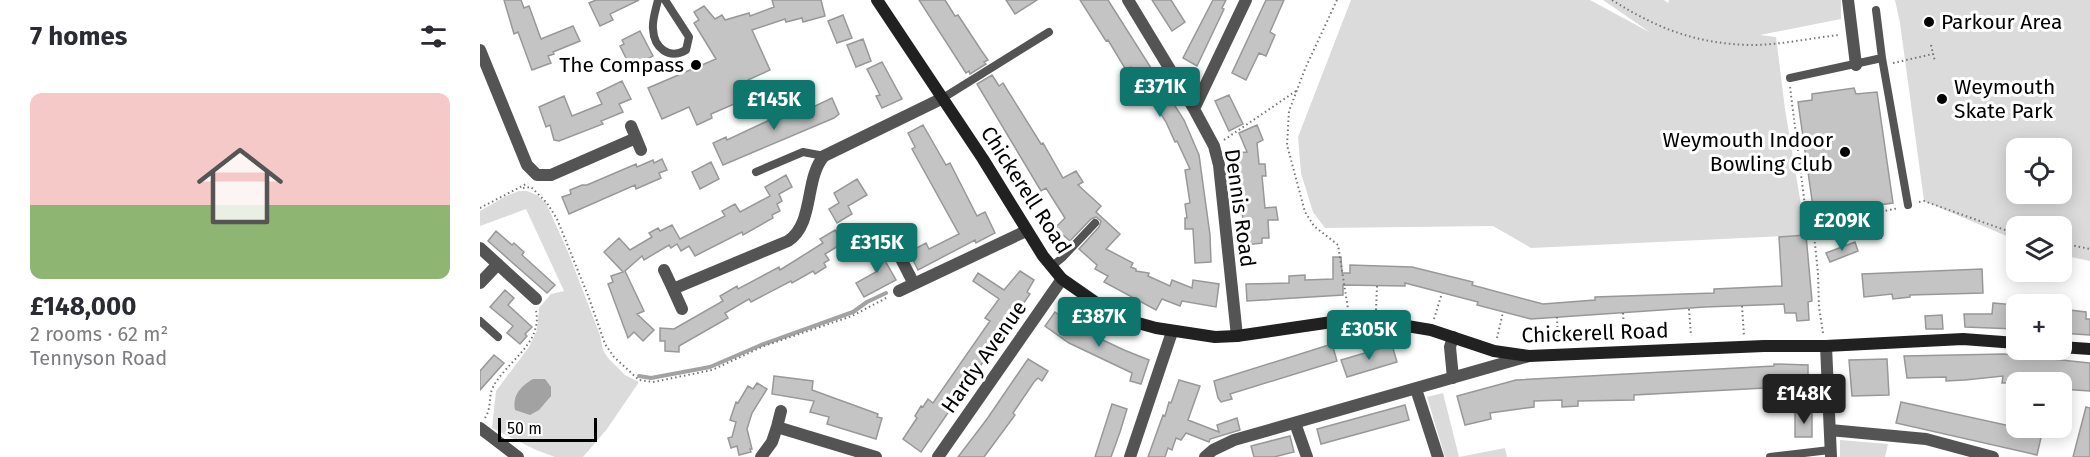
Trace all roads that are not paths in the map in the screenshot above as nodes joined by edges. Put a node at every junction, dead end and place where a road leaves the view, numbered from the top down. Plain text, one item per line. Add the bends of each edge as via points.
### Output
1 (658, 0) edge
2 (665, 0) edge
3 (877, 0) edge
4 (1128, 0) edge
5 (1246, 0) edge
6 (1848, 0) edge
7 (1876, 10) dead end
8 (1049, 32) dead end
9 (480, 50) edge
10 (1883, 62) junction
11 (1856, 65) junction
12 (1790, 78) road end
13 (943, 98) junction
14 (1194, 109) junction
15 (631, 126) dead end
16 (824, 156) junction
17 (756, 172) dead end
18 (1908, 205) road end
19 (1095, 223) dead end
20 (1026, 231) junction
21 (480, 248) edge
22 (896, 249) dead end
23 (498, 264) junction
24 (1052, 267) junction
25 (664, 270) dead end
26 (1062, 279) junction
27 (480, 283) edge
28 (914, 284) junction
29 (673, 289) junction
30 (899, 291) dead end
31 (536, 298) road end
32 (682, 309) dead end
33 (480, 321) edge
34 (1172, 332) junction
35 (1237, 336) junction
36 (498, 337) dead end
37 (1453, 337) junction
38 (2006, 342) edge
39 (1826, 346) junction
40 (2072, 348) edge
41 (2090, 350) edge
42 (1529, 356) junction
43 (1453, 378) junction
44 (1416, 389) junction
45 (781, 411) dead end
46 (1295, 423) junction
47 (480, 426) edge
48 (777, 427) junction
49 (1830, 430) junction
50 (1831, 454) edge
51 (518, 457) edge
52 (761, 457) edge
53 (876, 457) edge
54 (938, 457) edge
55 (1130, 457) edge
56 (1204, 457) edge
57 (1307, 457) edge
58 (1438, 457) edge
59 (1770, 457) edge
60 (1993, 457) edge

1 - 2 lane via 655,37 664,52 674,55 686,50 688,38
3 - 13 main road, Chickerell Road
4 - 14 street, Dennis Road
5 - 14 street
6 - 11 street
7 - 10 lane
8 - 13 lane
9 - 15 street via 527,165 537,175 551,175 639,144
10 - 11 lane
10 - 18 lane
11 - 12 lane
13 - 16 street
13 - 20 main road, Chickerell Road
14 - 35 street, Dennis Road via 1219,165
16 - 17 lane via 803,152
16 - 29 street via 816,167 800,228 791,238
19 - 24 lane
20 - 24 main road, Chickerell Road
20 - 28 street
21 - 23 street
22 - 28 street
23 - 27 street
23 - 31 street
24 - 26 main road, Chickerell Road
25 - 29 street
26 - 34 main road, Chickerell Road via 1091,301 1122,317
26 - 54 street, Hardy Avenue
28 - 30 street
29 - 32 street
33 - 36 lane
34 - 35 main road, Chickerell Road
34 - 55 street
35 - 37 main road, Chickerell Road via 1312,324 1376,322
37 - 42 main road, Chickerell Road via 1494,351
37 - 43 street
38 - 39 main road, Chickerell Road via 1963,339
39 - 42 main road, Chickerell Road
39 - 49 street
40 - 41 main road
42 - 43 street
43 - 44 street
44 - 46 street
44 - 58 street
45 - 48 street
46 - 56 street via 1221,445
46 - 57 street
47 - 51 street
48 - 52 street
48 - 53 street
49 - 50 street
49 - 60 street via 1926,439
50 - 59 lane

